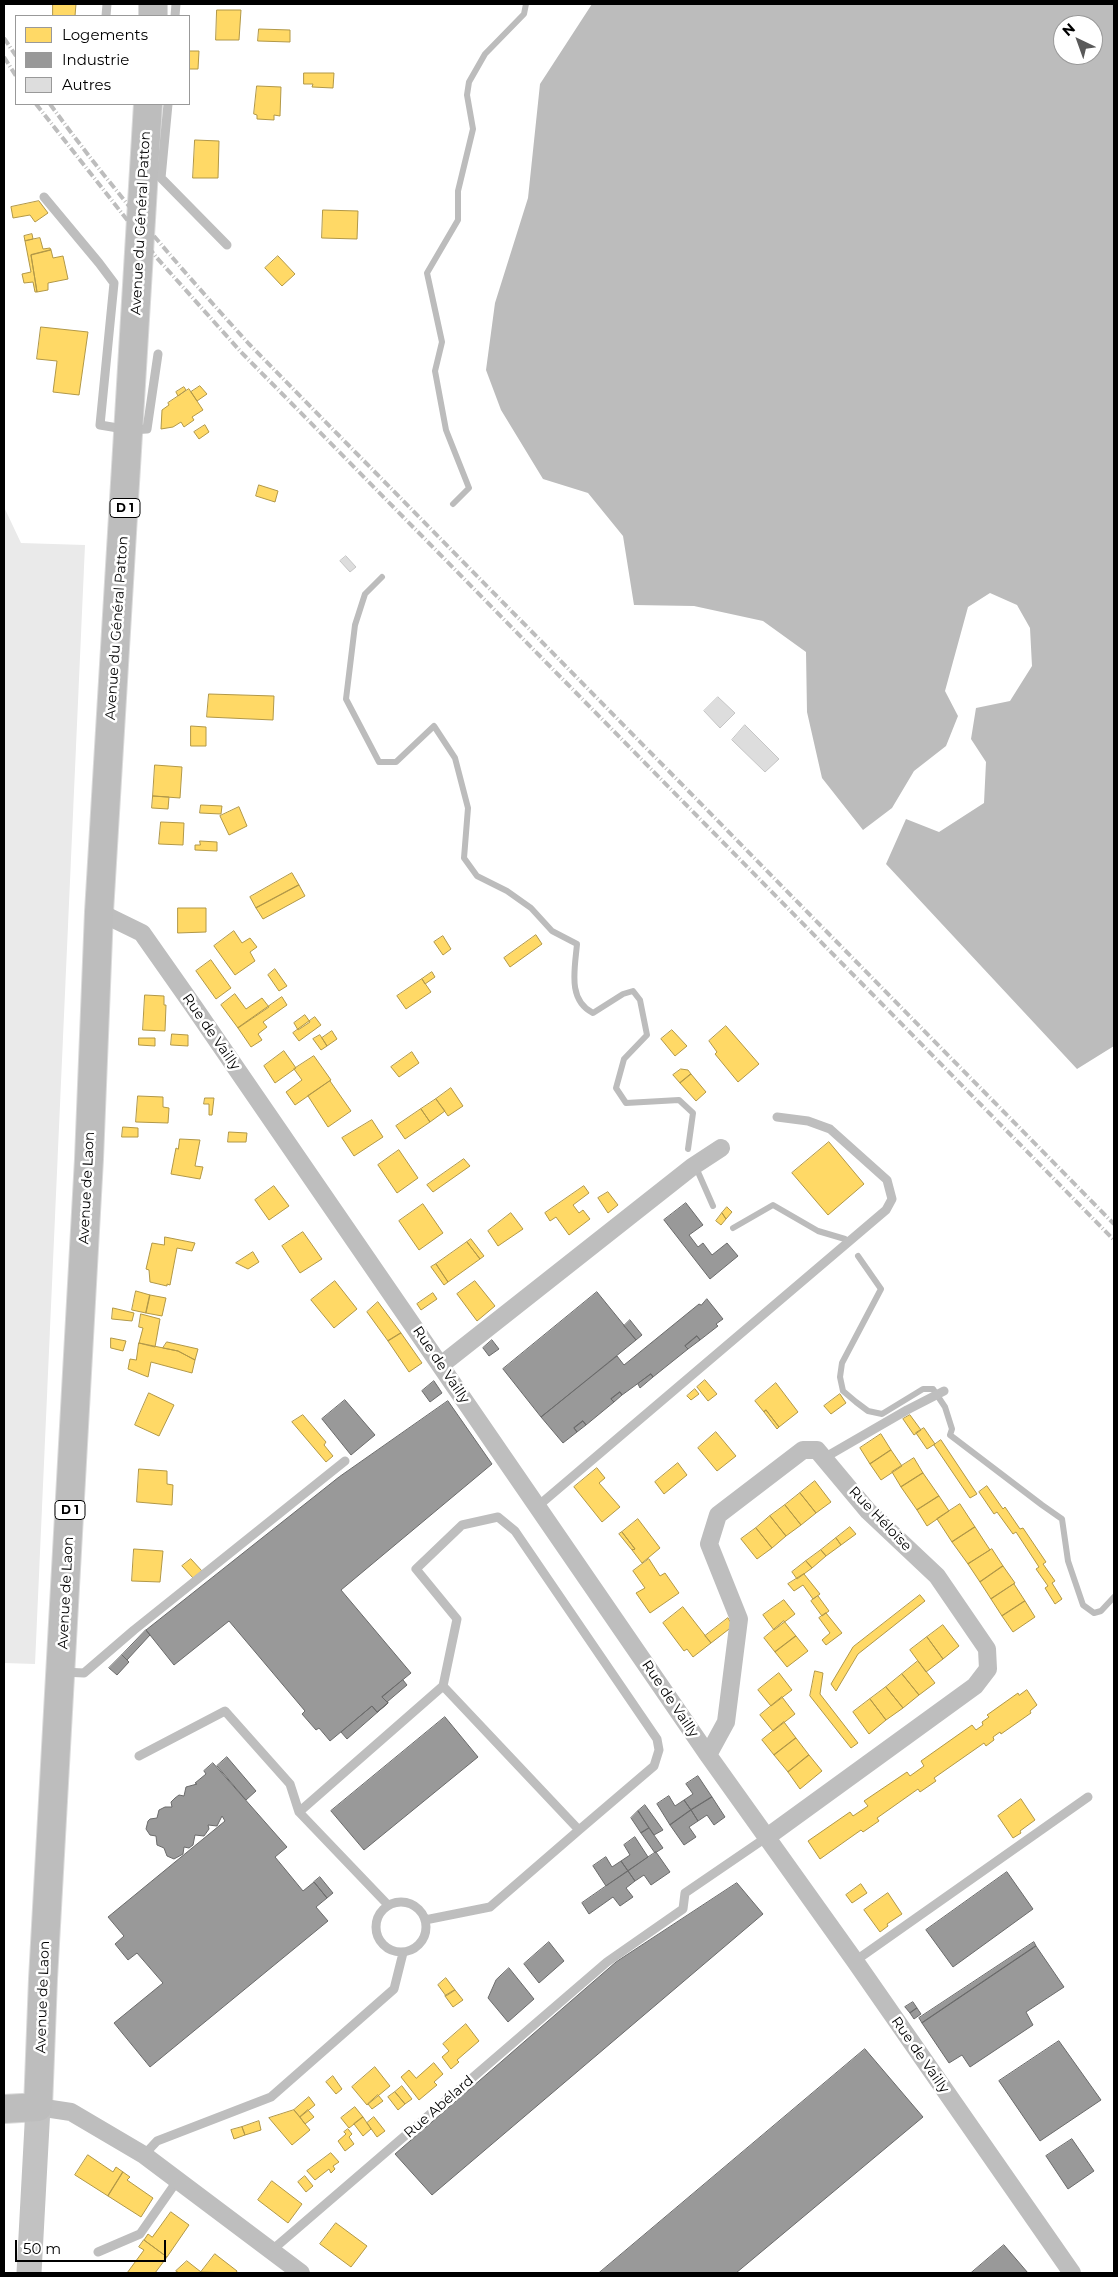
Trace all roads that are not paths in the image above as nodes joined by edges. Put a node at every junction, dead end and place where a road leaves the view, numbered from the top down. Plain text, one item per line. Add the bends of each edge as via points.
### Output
1 (148, 105) edge
2 (168, 105) edge
3 (44, 198) dead end
4 (227, 245) dead end
5 (158, 354) dead end
6 (130, 430) junction
7 (99, 912) junction
8 (777, 1117) dead end
9 (721, 1148) dead end
10 (441, 1365) junction
11 (944, 1391) dead end
12 (824, 1458) junction
13 (345, 1461) dead end
14 (538, 1506) junction
15 (61, 1672) junction
16 (443, 1686) junction
17 (708, 1755) junction
18 (139, 1756) dead end
19 (1088, 1797) dead end
20 (299, 1812) junction
21 (579, 1830) junction
22 (767, 1837) junction
23 (388, 1905) junction
24 (425, 1920) junction
25 (403, 1953) junction
26 (855, 1961) junction
27 (38, 2107) junction
28 (4, 2109) edge
29 (144, 2155) junction
30 (177, 2181) junction
31 (271, 2251) junction
32 (98, 2252) dead end
33 (29, 2273) edge
34 (301, 2273) edge
35 (1072, 2273) edge

1 - 6 main road, Avenue du Général Patton / D 1
2 - 4 lane via 161,178
3 - 6 lane via 114,283 100,425
5 - 6 lane via 147,429
6 - 7 main road, Avenue du Général Patton / D 1
7 - 10 street, Rue de Vailly via 142,933
7 - 15 main road, Avenue de Laon / D 1 via 90,1150
8 - 14 lane via 808,1121 830,1129 887,1180 892,1199 886,1210
9 - 10 street via 692,1167
10 - 14 street, Rue de Vailly
11 - 12 lane
12 - 17 street via 817,1450 803,1450 718,1516 708,1544 739,1619 726,1722
12 - 22 street, Rue Héloïse via 868,1511 937,1576 987,1649 988,1669 975,1686
13 - 15 lane via 84,1673
14 - 17 street, Rue de Vailly
15 - 27 main road, Avenue de Laon / D 1
16 - 20 lane
16 - 21 lane
16 - 21 lane via 457,1619 416,1569 462,1525 498,1517 515,1531 657,1740 659,1750 654,1766
17 - 22 street, Rue de Vailly
18 - 20 lane via 225,1712 290,1784
19 - 26 lane
20 - 23 lane
21 - 24 lane via 490,1907
22 - 26 street, Rue de Vailly
22 - 31 lane, Rue Abélard via 685,1893 683,1909 607,1962
23 - 24 lane via 410,1903 417,1907
23 - 25 lane via 377,1918 376,1935 387,1949
24 - 25 lane via 422,1942
25 - 29 lane via 394,1989 271,2097 157,2141
26 - 35 street, Rue de Vailly
27 - 28 main road
27 - 29 street via 71,2112
27 - 33 main road, Avenue de Laon
29 - 30 street
30 - 31 street
30 - 32 lane via 140,2234
31 - 34 street

